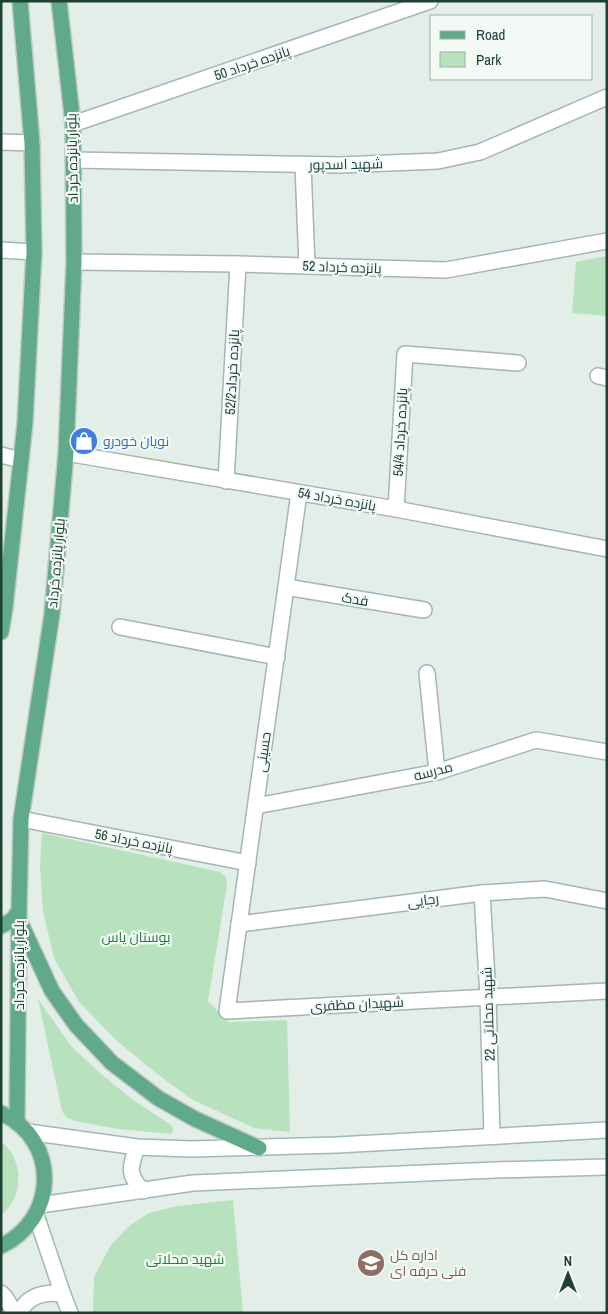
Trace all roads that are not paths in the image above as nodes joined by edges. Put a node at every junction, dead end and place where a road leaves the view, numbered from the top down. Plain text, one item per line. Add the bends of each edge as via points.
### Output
1 (20, 1) edge
2 (59, 1) edge
3 (430, 1) edge
4 (607, 97) edge
5 (73, 124) junction
6 (1, 142) edge
7 (32, 143) junction
8 (74, 160) junction
9 (303, 165) junction
10 (607, 241) edge
11 (1, 250) edge
12 (34, 252) junction
13 (74, 262) junction
14 (238, 264) junction
15 (306, 266) junction
16 (518, 363) dead end
17 (66, 453) junction
18 (1, 455) edge
19 (20, 460) junction
20 (226, 481) junction
21 (300, 493) junction
22 (396, 509) junction
23 (607, 550) edge
24 (286, 587) junction
25 (424, 610) dead end
26 (120, 627) dead end
27 (1, 632) edge
28 (276, 657) junction
29 (427, 673) dead end
30 (607, 752) edge
31 (437, 772) junction
32 (256, 806) junction
33 (21, 819) junction
34 (248, 863) junction
35 (482, 893) junction
36 (607, 901) edge
37 (19, 915) junction
38 (239, 924) junction
39 (1, 926) edge
40 (607, 991) edge
41 (488, 997) junction
42 (227, 1011) joint
43 (1, 1113) edge
44 (22, 1128) junction
45 (607, 1130) edge
46 (492, 1136) junction
47 (136, 1146) junction
48 (259, 1148) junction
49 (607, 1167) edge
50 (143, 1191) junction
51 (38, 1210) junction
52 (1, 1246) edge
53 (1, 1293) edge
54 (63, 1295) junction
55 (15, 1313) edge
56 (20, 1313) edge
57 (70, 1313) edge

1 - 7 main road
2 - 5 main road, بلوار پانزده خرداد
3 - 5 street, پانزده خرداد 50
4 - 9 street, شهید اسدپور via 480,152 438,161
5 - 8 main road, بلوار پانزده خرداد
6 - 7 street
7 - 12 main road
8 - 9 street, شهید اسدپور
8 - 13 main road, بلوار پانزده خرداد
9 - 15 street
10 - 15 street, پانزده خرداد 52 via 446,270
11 - 12 street
12 - 19 main road
13 - 14 street, پانزده خرداد 52
13 - 17 main road, بلوار پانزده خرداد
14 - 15 street, پانزده خرداد 52
14 - 20 street, پانزده خرداد52/2
16 - 22 street, پانزده خرداد 54/4 via 405,354
17 - 20 street, پانزده خرداد 54
17 - 33 main road, بلوار پانزده خرداد via 52,614
18 - 19 street
19 - 27 main road
20 - 21 street, پانزده خرداد 54
21 - 22 street, پانزده خرداد 54
21 - 24 street, حسینی
22 - 23 street, پانزده خرداد 54
24 - 25 street, فدک
24 - 28 street, حسینی
26 - 28 street
28 - 32 street, حسینی
29 - 31 street
30 - 31 street, مدرسه via 536,740
31 - 32 street, مدرسه
32 - 34 street, حسینی
33 - 34 street, پانزده خرداد 56
33 - 37 main road, بلوار پانزده خرداد
34 - 38 street, حسینی
35 - 36 street, رجایی via 545,889
35 - 38 street, رجایی
35 - 41 street, شهید محلاتی 22
37 - 39 main road
37 - 44 main road, بلوار پانزده خرداد
37 - 48 main road via 52,992 76,1025 112,1063 158,1098 195,1120
38 - 42 street, حسینی
40 - 41 street, شهیدان مظفری
41 - 42 street, شهیدان مظفری
41 - 46 street, شهید محلاتی 22
43 - 44 main road
44 - 47 street
44 - 51 main road via 38,1147 43,1164 45,1181
45 - 46 street
46 - 48 street
47 - 48 street
47 - 50 street via 131,1172
49 - 50 street via 193,1184
50 - 51 street
51 - 52 main road via 25,1230
51 - 54 street
53 - 55 street
54 - 56 street via 53,1292 30,1299
54 - 57 street

